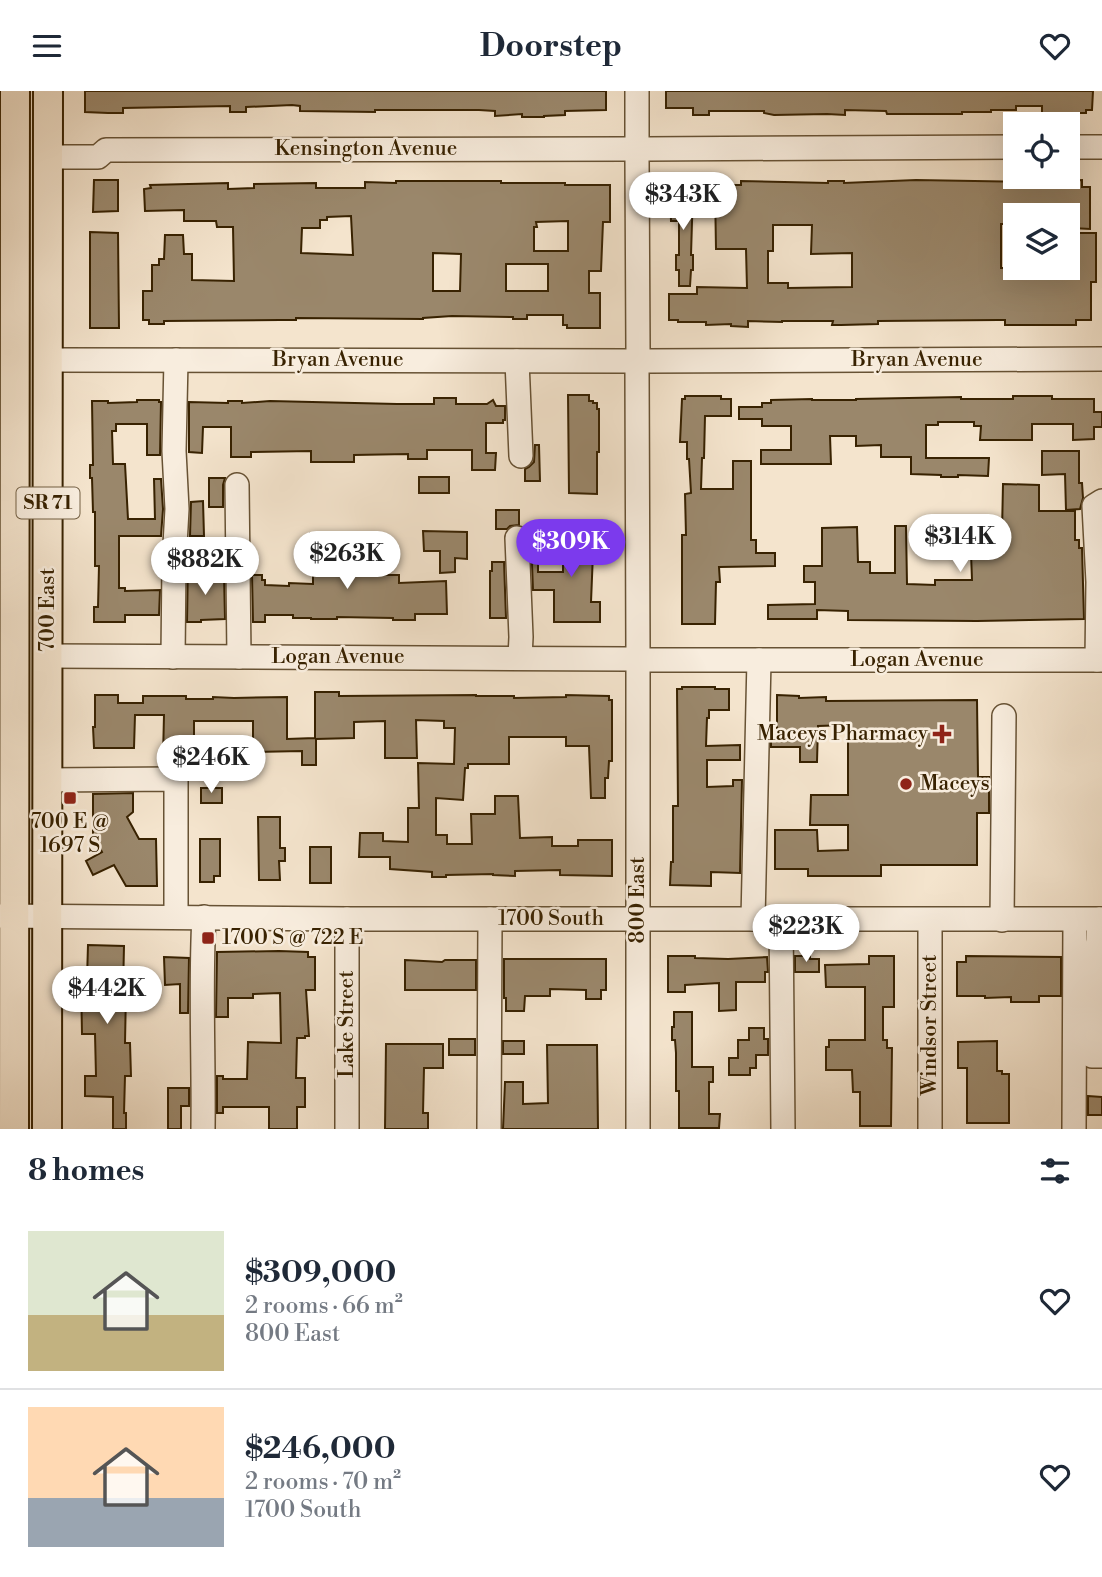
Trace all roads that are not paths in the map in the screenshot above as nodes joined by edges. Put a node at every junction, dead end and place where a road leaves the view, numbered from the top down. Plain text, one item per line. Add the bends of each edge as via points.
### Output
1 (15, 91) edge
2 (48, 91) edge
3 (637, 91) edge
4 (1003, 147) edge
5 (1080, 147) edge
6 (1102, 147) edge
7 (637, 149) junction
8 (48, 150) junction
9 (1102, 359) edge
10 (8, 360) edge
11 (48, 360) junction
12 (176, 360) junction
13 (517, 361) junction
14 (637, 361) junction
15 (521, 456) dead end
16 (237, 485) dead end
17 (1102, 501) edge
18 (516, 538) dead end
19 (8, 571) edge
20 (48, 656) junction
21 (173, 657) junction
22 (239, 657) junction
23 (520, 658) junction
24 (638, 660) junction
25 (759, 660) junction
26 (1100, 660) edge
27 (1004, 716) dead end
28 (48, 780) junction
29 (48, 915) junction
30 (7, 916) edge
31 (176, 917) junction
32 (204, 917) junction
33 (638, 918) junction
34 (347, 919) junction
35 (491, 919) junction
36 (753, 919) junction
37 (781, 919) junction
38 (1100, 919) edge
39 (930, 920) junction
40 (1002, 920) junction
41 (1075, 920) junction
42 (1098, 984) edge
43 (1102, 1056) edge
44 (14, 1129) edge
45 (47, 1129) edge
46 (204, 1129) edge
47 (347, 1129) edge
48 (489, 1129) edge
49 (638, 1129) edge
50 (783, 1129) edge
51 (930, 1129) edge
52 (1074, 1129) edge

1 - 10 main road, 700 East / SR 71
2 - 8 main road, 700 East / SR 71
3 - 7 street, 800 East
4 - 7 street, Kensington Avenue
5 - 6 street
7 - 8 street, Kensington Avenue via 106,150 98,157
7 - 14 street, 800 East
8 - 11 main road, 700 East / SR 71
9 - 14 street, Bryan Avenue
10 - 19 main road, 700 East / SR 71
11 - 12 street, Bryan Avenue
11 - 20 main road, 700 East / SR 71
12 - 13 street, Bryan Avenue
12 - 21 street
13 - 14 street, Bryan Avenue
13 - 15 street
14 - 24 street, 800 East
16 - 22 street
17 - 26 street via 1094,506
18 - 23 street
19 - 30 main road, 700 East / SR 71
20 - 21 street, Logan Avenue
20 - 28 main road, 700 East / SR 71
21 - 22 street, Logan Avenue
22 - 23 street, Logan Avenue
23 - 24 street, Logan Avenue
24 - 25 street, Logan Avenue
24 - 33 street, 800 East
25 - 26 street, Logan Avenue
25 - 36 street
27 - 40 street
28 - 29 main road, 700 East / SR 71
28 - 31 street via 176,779
29 - 30 street, 1700 South
29 - 31 street, 1700 South
29 - 45 main road, 700 East / SR 71
30 - 44 main road, 700 East / SR 71
31 - 32 street, 1700 South
32 - 34 street, 1700 South
32 - 46 street
33 - 35 street, 1700 South
33 - 36 street, 1700 South
33 - 49 street, 800 East
34 - 35 street, 1700 South
34 - 47 street, Lake Street
35 - 48 street
36 - 37 street, 1700 South
37 - 39 street, 1700 South
37 - 50 street
38 - 41 street, 1700 South
38 - 42 street via 1094,958
39 - 40 street, 1700 South
39 - 51 street, Windsor Street
40 - 41 street, 1700 South
41 - 52 street
42 - 43 street via 1092,1056

